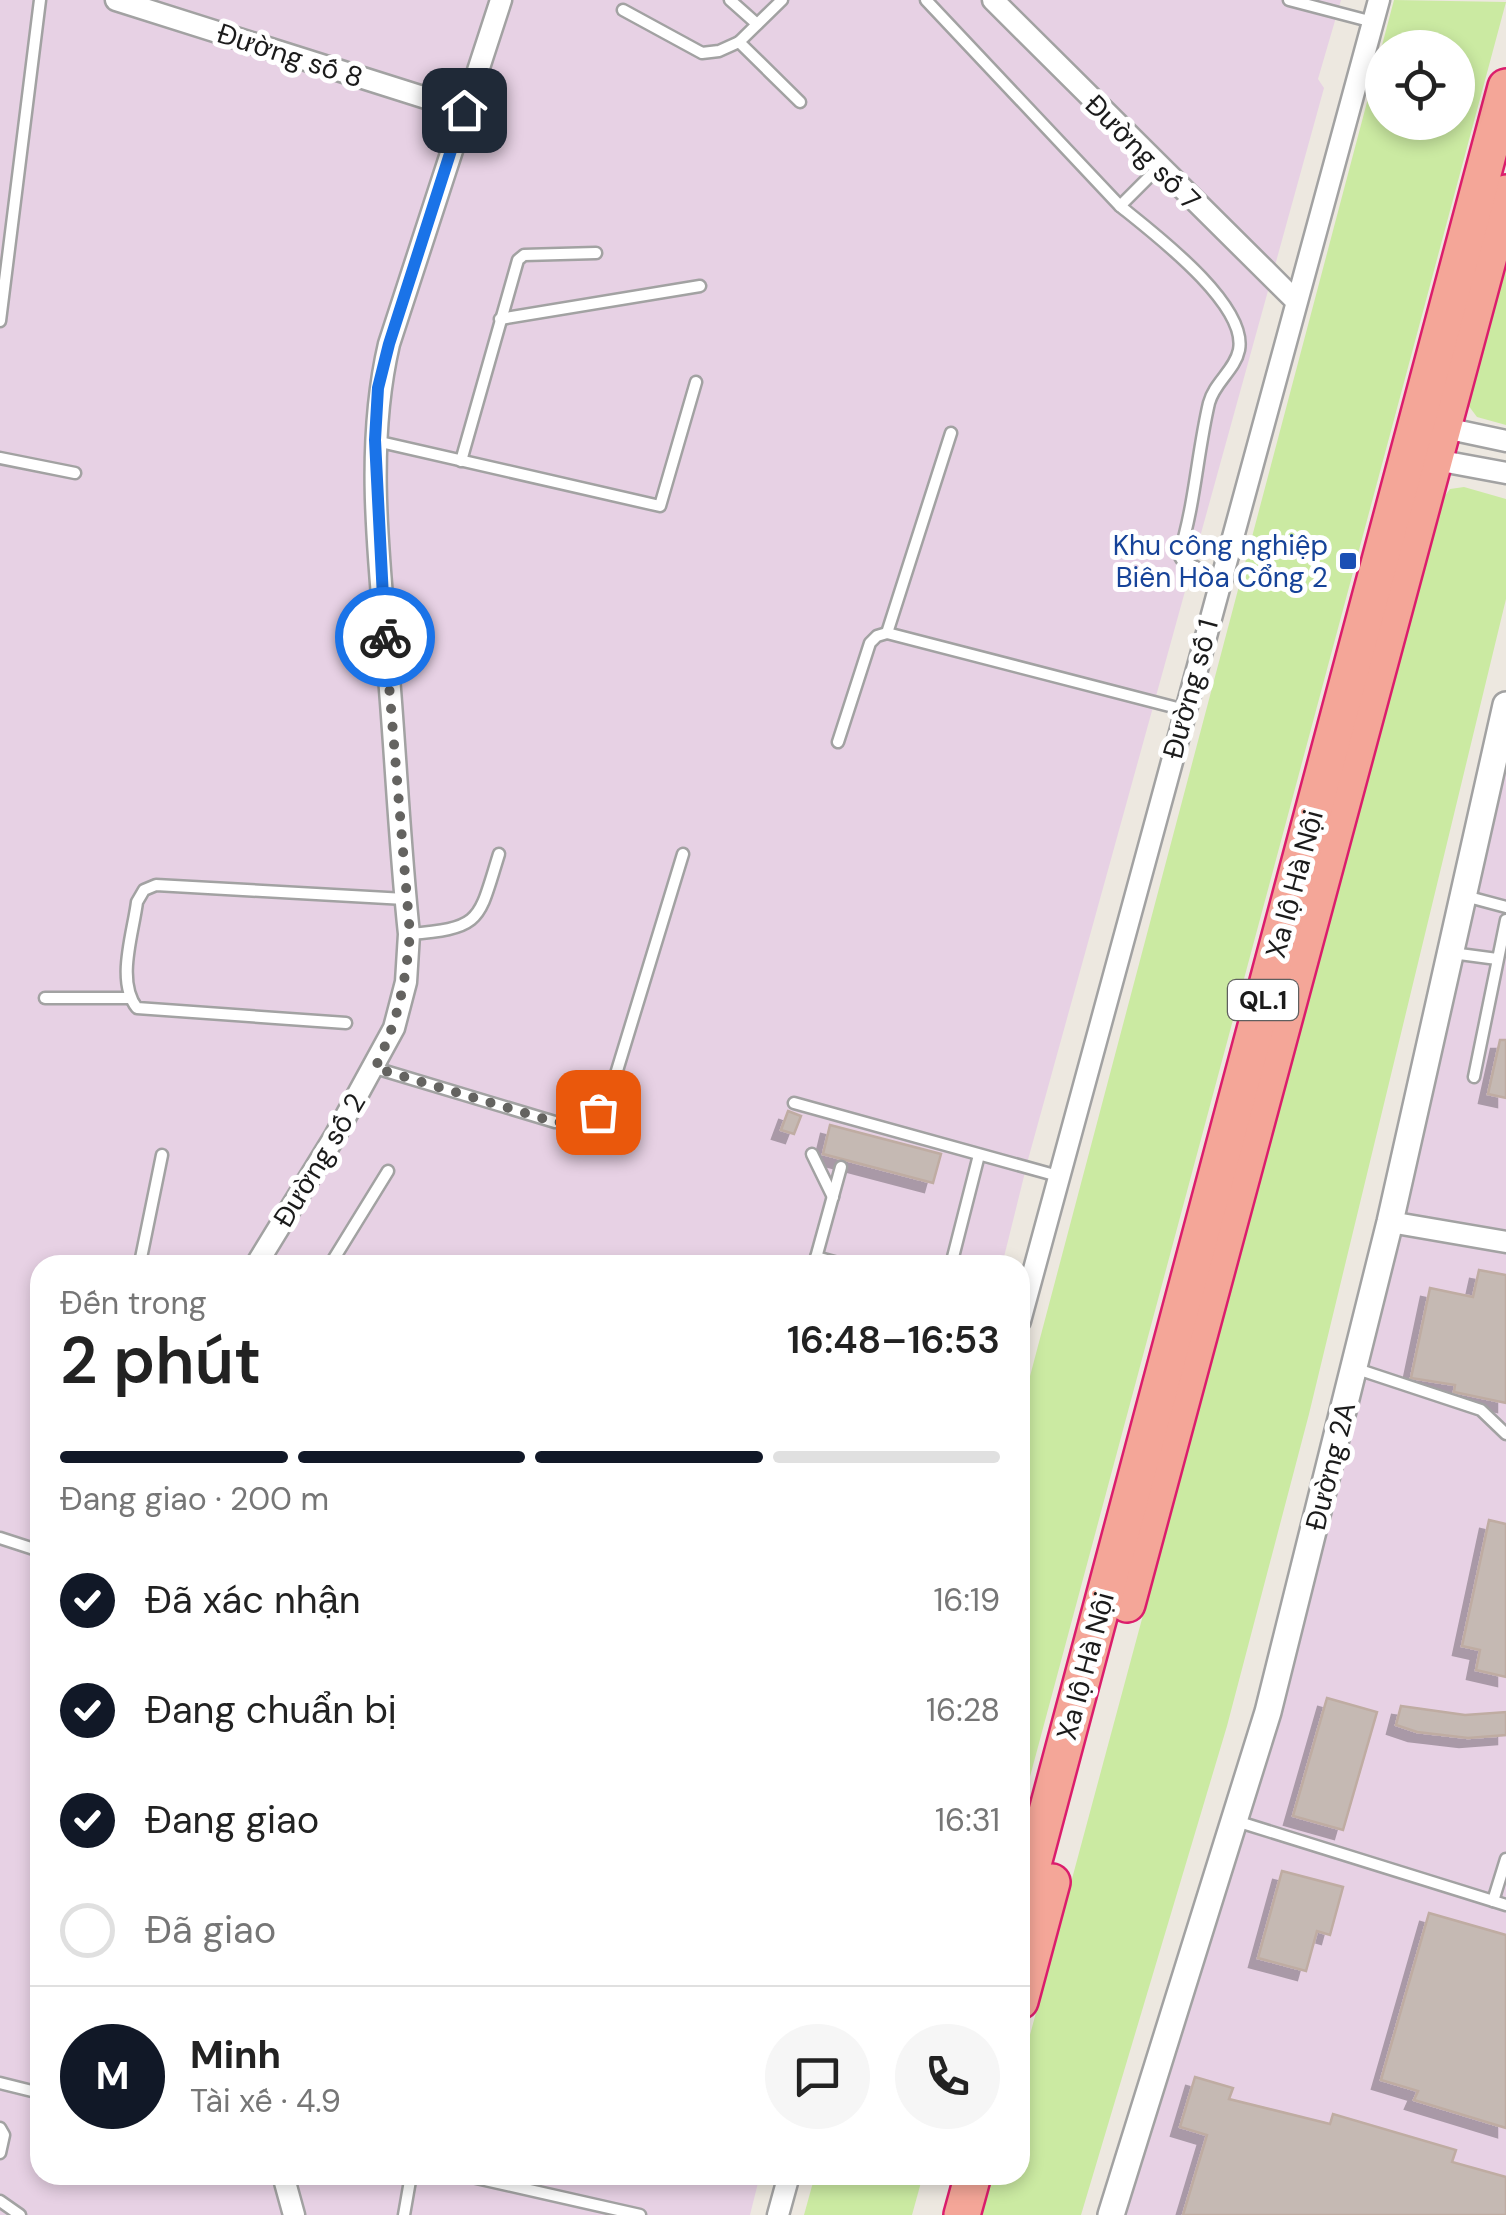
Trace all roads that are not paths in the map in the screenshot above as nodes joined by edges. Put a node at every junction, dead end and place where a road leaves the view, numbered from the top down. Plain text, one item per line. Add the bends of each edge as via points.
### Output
1 (40, 0) edge
2 (116, 0) edge
3 (501, 0) edge
4 (730, 0) edge
5 (782, 0) edge
6 (926, 0) edge
7 (992, 0) edge
8 (1290, 0) edge
9 (1379, 0) edge
10 (1328, 5) edge
11 (623, 10) dead end
12 (1373, 22) junction
13 (758, 24) junction
14 (739, 42) junction
15 (1506, 87) edge
16 (800, 102) dead end
17 (464, 110) junction
18 (1158, 168) junction
19 (1506, 194) edge
20 (1120, 206) junction
21 (596, 253) dead end
22 (700, 286) dead end
23 (1296, 302) junction
24 (500, 318) junction
25 (0, 321) edge
26 (696, 382) dead end
27 (952, 434) dead end
28 (375, 440) junction
29 (1506, 440) edge
30 (1440, 444) junction
31 (0, 458) edge
32 (461, 460) junction
33 (75, 472) dead end
34 (1506, 474) edge
35 (1220, 580) junction
36 (887, 633) junction
37 (1506, 705) edge
38 (1185, 710) junction
39 (838, 742) dead end
40 (499, 854) dead end
41 (683, 854) dead end
42 (1464, 896) junction
43 (406, 900) junction
44 (1506, 907) edge
45 (1506, 920) edge
46 (410, 934) junction
47 (1450, 953) junction
48 (1497, 959) junction
49 (44, 998) dead end
50 (129, 998) junction
51 (346, 1024) dead end
52 (375, 1068) junction
53 (1474, 1077) dead end
54 (794, 1103) dead end
55 (162, 1154) dead end
56 (812, 1154) dead end
57 (979, 1155) junction
58 (841, 1168) dead end
59 (388, 1171) dead end
60 (1058, 1176) junction
61 (833, 1197) junction
62 (1390, 1222) junction
63 (1506, 1242) edge
64 (145, 1255) edge
65 (262, 1255) edge
66 (336, 1255) edge
67 (817, 1255) edge
68 (954, 1255) edge
69 (1030, 1283) edge
70 (1354, 1368) junction
71 (1506, 1434) edge
72 (0, 1538) edge
73 (30, 1548) edge
74 (1235, 1820) junction
75 (1506, 1859) edge
76 (1030, 1874) edge
77 (1493, 1901) junction
78 (1506, 1905) edge
79 (1030, 1964) edge
80 (0, 2083) edge
81 (30, 2090) edge
82 (0, 2128) edge
83 (0, 2153) edge
84 (286, 2185) edge
85 (409, 2185) edge
86 (507, 2185) edge
87 (786, 2185) edge
88 (948, 2185) edge
89 (970, 2185) edge
90 (0, 2200) edge
91 (20, 2215) edge
92 (294, 2215) edge
93 (404, 2215) edge
94 (640, 2215) edge
95 (778, 2215) edge
96 (940, 2215) edge
97 (962, 2215) edge
98 (1110, 2215) edge

1 - 25 lane
2 - 17 street, Đường số 8
3 - 17 street, Đường số 2
4 - 13 lane
5 - 13 lane
6 - 20 lane
7 - 18 street, Đường số 7
8 - 10 lane
9 - 12 street, Đường số 1
10 - 12 lane
11 - 14 lane via 702,53
12 - 23 street, Đường số 1
13 - 14 lane
14 - 16 lane
15 - 76 highway, Xa lộ Hà Nội / QL.1
17 - 28 street, Đường số 2 via 389,344
18 - 20 lane
18 - 23 street, Đường số 7
19 - 30 highway, Xa lộ Hà Nội / QL.1
20 - 35 lane via 1198,272 1240,344 1208,405 1179,555
21 - 24 lane via 524,255 514,266
22 - 24 lane
23 - 35 street, Đường số 1
24 - 32 lane
26 - 32 lane via 660,506
27 - 36 lane
28 - 32 lane
28 - 43 street, Đường số 2
29 - 30 street
30 - 34 street
30 - 79 highway, Xa lộ Hà Nội / QL.1
31 - 33 lane
35 - 38 street, Đường số 1
36 - 38 lane
36 - 39 lane via 870,643
37 - 42 street, Đường 2A
38 - 60 street, Đường số 1
40 - 46 lane via 480,914 456,930
41 - 52 lane via 610,1096 598,1112 580,1123 555,1122
42 - 44 lane
42 - 47 street, Đường 2A
43 - 46 street, Đường số 2
43 - 50 lane via 144,890 137,902
45 - 48 lane
46 - 52 street, Đường số 2 via 394,1028
47 - 48 lane
47 - 62 street, Đường 2A
48 - 53 lane
49 - 50 lane
50 - 51 lane via 136,1008
52 - 65 street, Đường số 2
54 - 57 lane
55 - 64 lane
56 - 61 lane
57 - 60 lane
57 - 68 lane
58 - 61 lane
59 - 66 lane
60 - 69 street, Đường số 1
61 - 67 lane
62 - 63 street
62 - 70 street, Đường 2A
70 - 71 lane via 1481,1410
70 - 74 street, Đường 2A
72 - 73 lane
74 - 77 lane
74 - 98 street, Đường 2A
75 - 77 lane
77 - 78 lane
80 - 81 lane
82 - 83 lane
84 - 92 street
85 - 93 lane
86 - 94 lane
87 - 95 street
88 - 96 highway
89 - 97 highway
90 - 91 lane

